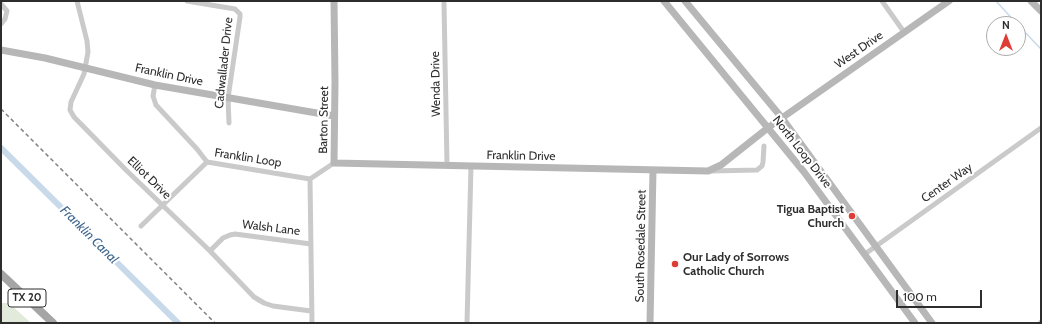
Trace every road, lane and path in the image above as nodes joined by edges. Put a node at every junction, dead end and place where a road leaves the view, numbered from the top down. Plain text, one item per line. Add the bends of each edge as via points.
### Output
1 (77, 1) edge
2 (187, 1) edge
3 (334, 1) edge
4 (664, 1) edge
5 (684, 1) edge
6 (882, 1) edge
7 (949, 1) edge
8 (1030, 1) edge
9 (444, 3) dead end
10 (1, 4) edge
11 (1041, 11) edge
12 (1, 24) edge
13 (904, 32) junction
14 (1, 50) edge
15 (86, 68) junction
16 (154, 85) junction
17 (228, 98) junction
18 (334, 116) junction
19 (782, 118) junction
20 (229, 123) dead end
21 (769, 127) junction
22 (1041, 128) edge
23 (764, 146) dead end
24 (207, 162) junction
25 (334, 163) junction
26 (447, 166) junction
27 (471, 166) junction
28 (653, 170) junction
29 (708, 171) junction
30 (310, 179) junction
31 (162, 205) junction
32 (141, 226) dead end
33 (310, 244) junction
34 (876, 246) junction
35 (210, 251) junction
36 (865, 254) junction
37 (1, 274) edge
38 (311, 311) junction
39 (53, 323) edge
40 (312, 323) edge
41 (467, 323) edge
42 (650, 323) edge
43 (915, 323) edge
44 (932, 323) edge

1 - 15 street, Elliot Drive via 87,41
2 - 17 street, Cadwallader Drive via 235,9 240,14
3 - 18 street, Barton Street
4 - 21 street, North Loop Drive
5 - 19 street, North Loop Drive
6 - 13 street
7 - 13 street, West Drive
8 - 11 street
9 - 26 street, Wenda Drive
10 - 12 street via 7,11
13 - 19 street, West Drive
14 - 15 street, Franklin Drive
15 - 16 street, Franklin Drive
15 - 31 street, Elliot Drive via 71,102 71,113
16 - 17 street, Franklin Drive
16 - 24 street, Franklin Loop via 153,96 156,105
17 - 18 street, Franklin Drive
17 - 20 street, Cadwallader Drive
18 - 25 street, Barton Street
19 - 21 street, Franklin Drive
19 - 34 street, North Loop Drive
21 - 29 street, Franklin Drive via 721,165
21 - 36 street, North Loop Drive
22 - 34 street, Center Way
23 - 29 street, Franklin Drive via 762,166 757,170
24 - 30 street, Franklin Loop
24 - 31 street
25 - 26 street, Franklin Drive
25 - 30 street, Barton Street
26 - 27 street, Franklin Drive
27 - 28 street, Franklin Drive
27 - 41 street
28 - 29 street, Franklin Drive
28 - 42 street, South Rosedale Street
30 - 33 street
31 - 32 street
31 - 35 street, Elliot Drive
33 - 35 street, Walsh Lane via 235,234 223,238
33 - 38 street
34 - 36 street, Center Way
34 - 44 street, North Loop Drive
35 - 38 street, Elliot Drive via 258,300 273,306
36 - 43 street, North Loop Drive
37 - 39 main road, TX 20
38 - 40 street

